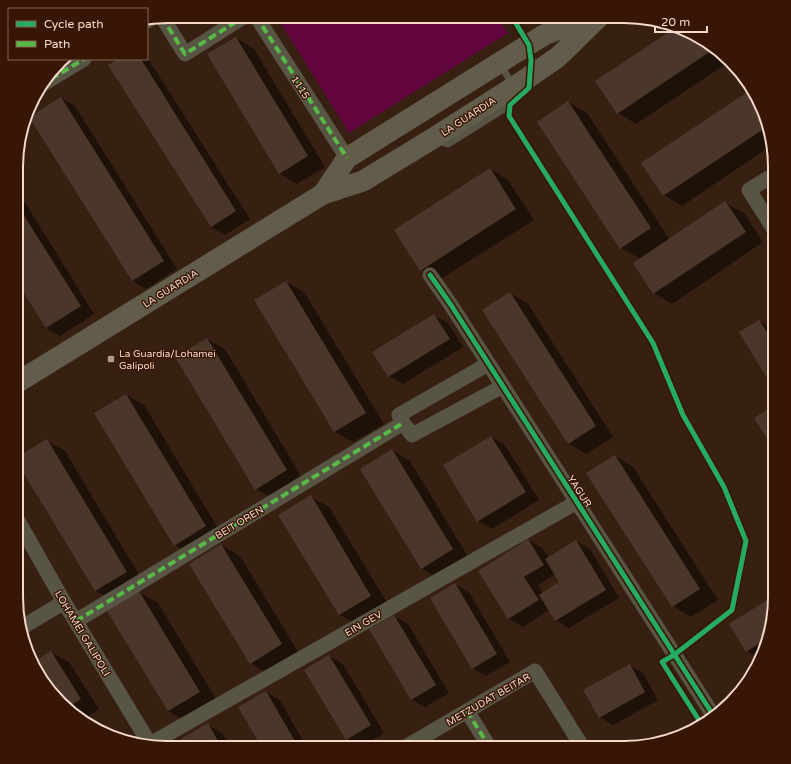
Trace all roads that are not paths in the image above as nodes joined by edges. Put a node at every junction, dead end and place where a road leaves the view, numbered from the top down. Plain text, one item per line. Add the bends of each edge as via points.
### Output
1 (166, 23) edge
2 (234, 23) edge
3 (260, 23) edge
4 (574, 23) edge
5 (593, 23) edge
6 (82, 60) edge
7 (497, 64) junction
8 (55, 76) edge
9 (514, 87) junction
10 (347, 158) junction
11 (768, 178) edge
12 (323, 194) junction
13 (768, 220) edge
14 (430, 275) dead end
15 (488, 364) junction
16 (23, 379) edge
17 (503, 386) junction
18 (403, 423) junction
19 (577, 502) junction
20 (23, 530) edge
21 (64, 602) junction
22 (76, 621) junction
23 (26, 625) edge
24 (467, 711) junction
25 (711, 712) edge
26 (147, 740) edge
27 (157, 741) edge
28 (416, 741) edge
29 (486, 741) edge
30 (579, 741) edge

1 - 2 street via 185,54
3 - 10 street, 1115
4 - 7 main road, LA GUARDIA via 544,35
5 - 9 main road, LA GUARDIA via 558,57
6 - 8 street
7 - 9 lane
7 - 10 main road, LA GUARDIA
9 - 12 main road, LA GUARDIA via 363,181
10 - 12 main road, LA GUARDIA
11 - 13 street via 749,190
12 - 16 main road, LA GUARDIA
14 - 15 street, YAGUR
15 - 17 street, YAGUR
15 - 18 street via 399,415
17 - 18 street via 412,435
17 - 19 street, YAGUR
18 - 22 street, BEIT OREN
19 - 25 street, YAGUR
19 - 27 street, EIN GEV
20 - 21 street, LOHAMEI GALIPOLI
21 - 22 street, LOHAMEI GALIPOLI
21 - 23 street
22 - 26 street, LOHAMEI GALIPOLI
24 - 28 street, METZUDAT BEITAR
24 - 29 street
24 - 30 street, METZUDAT BEITAR via 535,671

